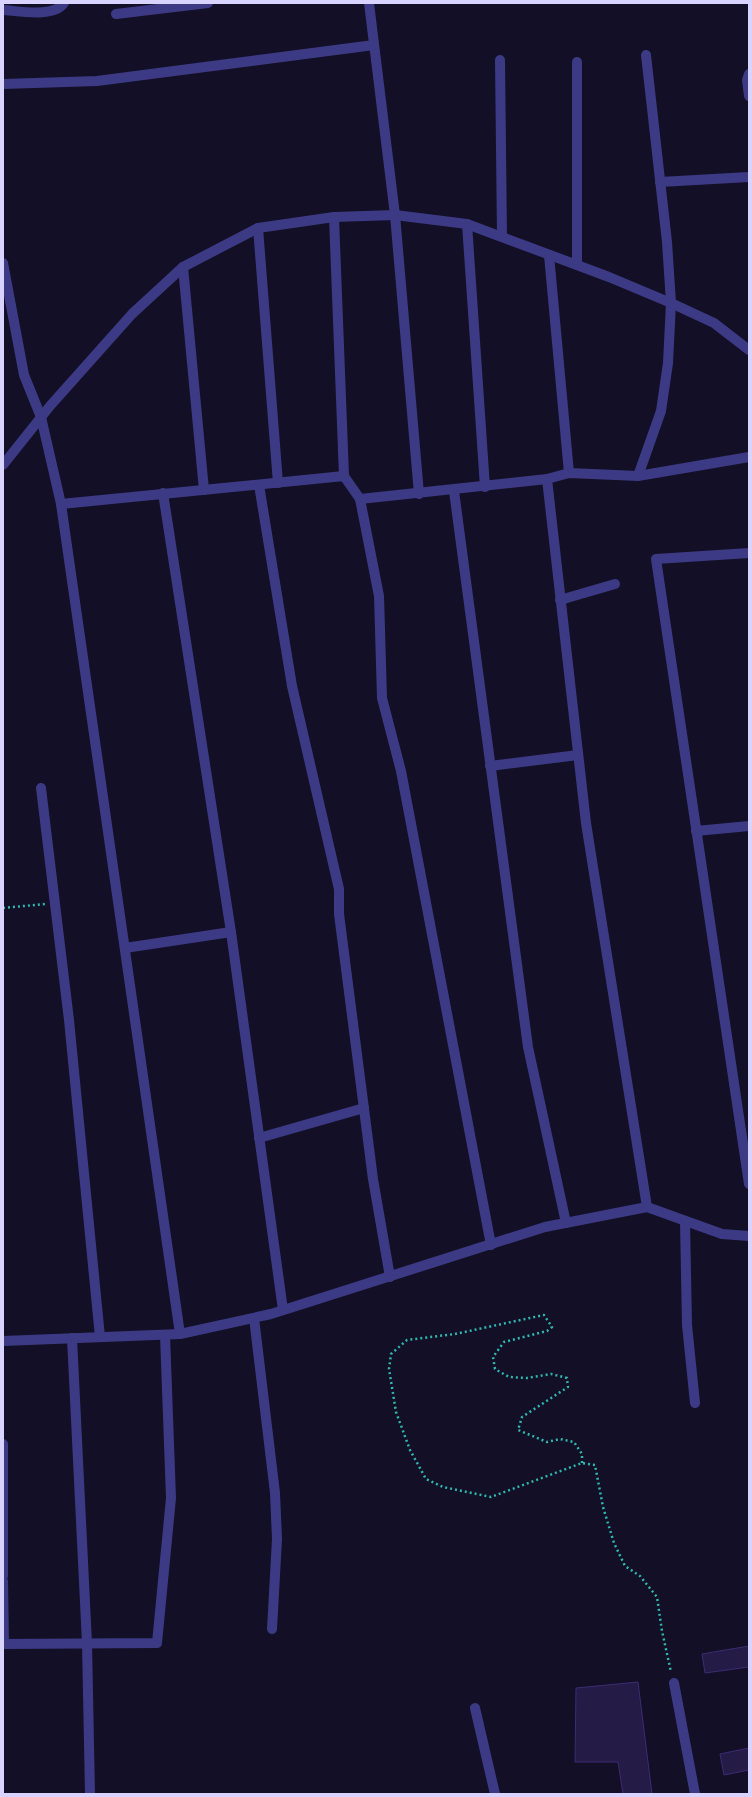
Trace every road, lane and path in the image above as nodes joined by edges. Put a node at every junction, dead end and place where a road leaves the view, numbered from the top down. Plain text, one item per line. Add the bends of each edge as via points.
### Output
1 (64, 3) edge
2 (208, 3) edge
3 (369, 3) edge
4 (3, 10) edge
5 (116, 14) dead end
6 (374, 45) junction
7 (646, 55) dead end
8 (500, 60) dead end
9 (577, 62) dead end
10 (749, 74) edge
11 (3, 84) edge
12 (749, 96) edge
13 (749, 177) edge
14 (660, 182) junction
15 (395, 215) junction
16 (334, 217) junction
17 (467, 224) junction
18 (258, 228) junction
19 (502, 237) junction
20 (549, 256) junction
21 (3, 263) edge
22 (577, 265) junction
23 (182, 267) junction
24 (671, 303) junction
25 (749, 350) edge
26 (41, 417) junction
27 (749, 457) edge
28 (3, 465) edge
29 (569, 473) junction
30 (344, 476) junction
31 (638, 476) junction
32 (547, 479) junction
33 (278, 483) junction
34 (258, 485) junction
35 (486, 487) junction
36 (204, 490) junction
37 (454, 490) junction
38 (163, 493) junction
39 (419, 494) junction
40 (360, 499) junction
41 (61, 504) junction
42 (749, 553) edge
43 (615, 584) dead end
44 (560, 600) junction
45 (578, 755) junction
46 (490, 766) junction
47 (41, 788) dead end
48 (749, 826) edge
49 (696, 831) junction
50 (55, 903) junction
51 (3, 908) edge
52 (231, 932) junction
53 (125, 948) junction
54 (364, 1108) junction
55 (259, 1138) junction
56 (749, 1184) edge
57 (647, 1207) junction
58 (685, 1221) junction
59 (566, 1223) junction
60 (749, 1236) edge
61 (491, 1245) junction
62 (390, 1277) junction
63 (283, 1310) junction
64 (254, 1318) junction
65 (180, 1334) junction
66 (165, 1335) junction
67 (100, 1337) junction
68 (72, 1338) junction
69 (3, 1341) edge
70 (695, 1403) dead end
71 (3, 1444) edge
72 (582, 1464) junction
73 (3, 1576) edge
74 (3, 1581) edge
75 (272, 1629) dead end
76 (87, 1643) junction
77 (4, 1644) edge
78 (674, 1683) joint
79 (475, 1708) dead end
80 (90, 1794) edge
81 (494, 1794) edge
82 (695, 1794) edge

1 - 4 street via 61,8 50,13
2 - 5 street
3 - 6 street
6 - 11 street via 97,81
6 - 15 street
7 - 14 street
8 - 19 street
9 - 22 street
10 - 12 street
13 - 14 street
14 - 24 street
15 - 16 street
15 - 17 street
15 - 39 street
16 - 18 street
16 - 30 street
17 - 19 street
17 - 35 street
18 - 23 street
18 - 33 street
19 - 20 street
20 - 22 street
20 - 29 street
21 - 26 street via 24,375
22 - 24 street
23 - 26 street via 132,314
23 - 36 street
24 - 25 street via 714,323
24 - 31 street via 668,363 661,411
26 - 28 street
26 - 41 street
27 - 31 street
29 - 31 street
29 - 32 street
30 - 33 street
30 - 40 street
32 - 35 street
32 - 44 street
33 - 34 street
34 - 36 street
34 - 54 street via 292,686 339,889 339,914
35 - 37 street
36 - 38 street
37 - 39 street
37 - 46 street
38 - 41 street
38 - 52 street
39 - 40 street
40 - 61 street via 379,596 382,698 401,771
41 - 53 street
42 - 49 street via 656,559
43 - 44 street
44 - 45 street
45 - 46 street
45 - 57 street via 586,823
46 - 59 street via 528,1047
47 - 50 street
48 - 49 street
49 - 56 street
50 - 51 path
50 - 67 street
52 - 53 street
52 - 55 street
53 - 65 street
54 - 55 street
54 - 62 street
55 - 63 street
57 - 58 street
57 - 59 street
58 - 60 street via 722,1234
58 - 70 street via 687,1325
59 - 61 street via 545,1227
61 - 62 street
62 - 63 street
63 - 64 street
64 - 65 street
64 - 75 street via 275,1493 277,1539
65 - 66 street
66 - 67 street
66 - 76 street via 171,1498 156,1643
67 - 68 street
68 - 69 street
68 - 76 street
71 - 73 street
72 - 72 path via 491,1497 443,1488 426,1479 410,1450 396,1412 390,1370 391,1354 407,1340 462,1333 544,1315 552,1326 547,1331 504,1342 493,1357 495,1369 509,1377 528,1378 550,1374 567,1378 568,1387 522,1417 518,1430 548,1442 560,1439 574,1442 582,1454
72 - 78 path via 595,1465 603,1507 614,1543 625,1566 640,1576 657,1597
74 - 77 street
76 - 77 street
76 - 80 street
78 - 82 street
79 - 81 street

